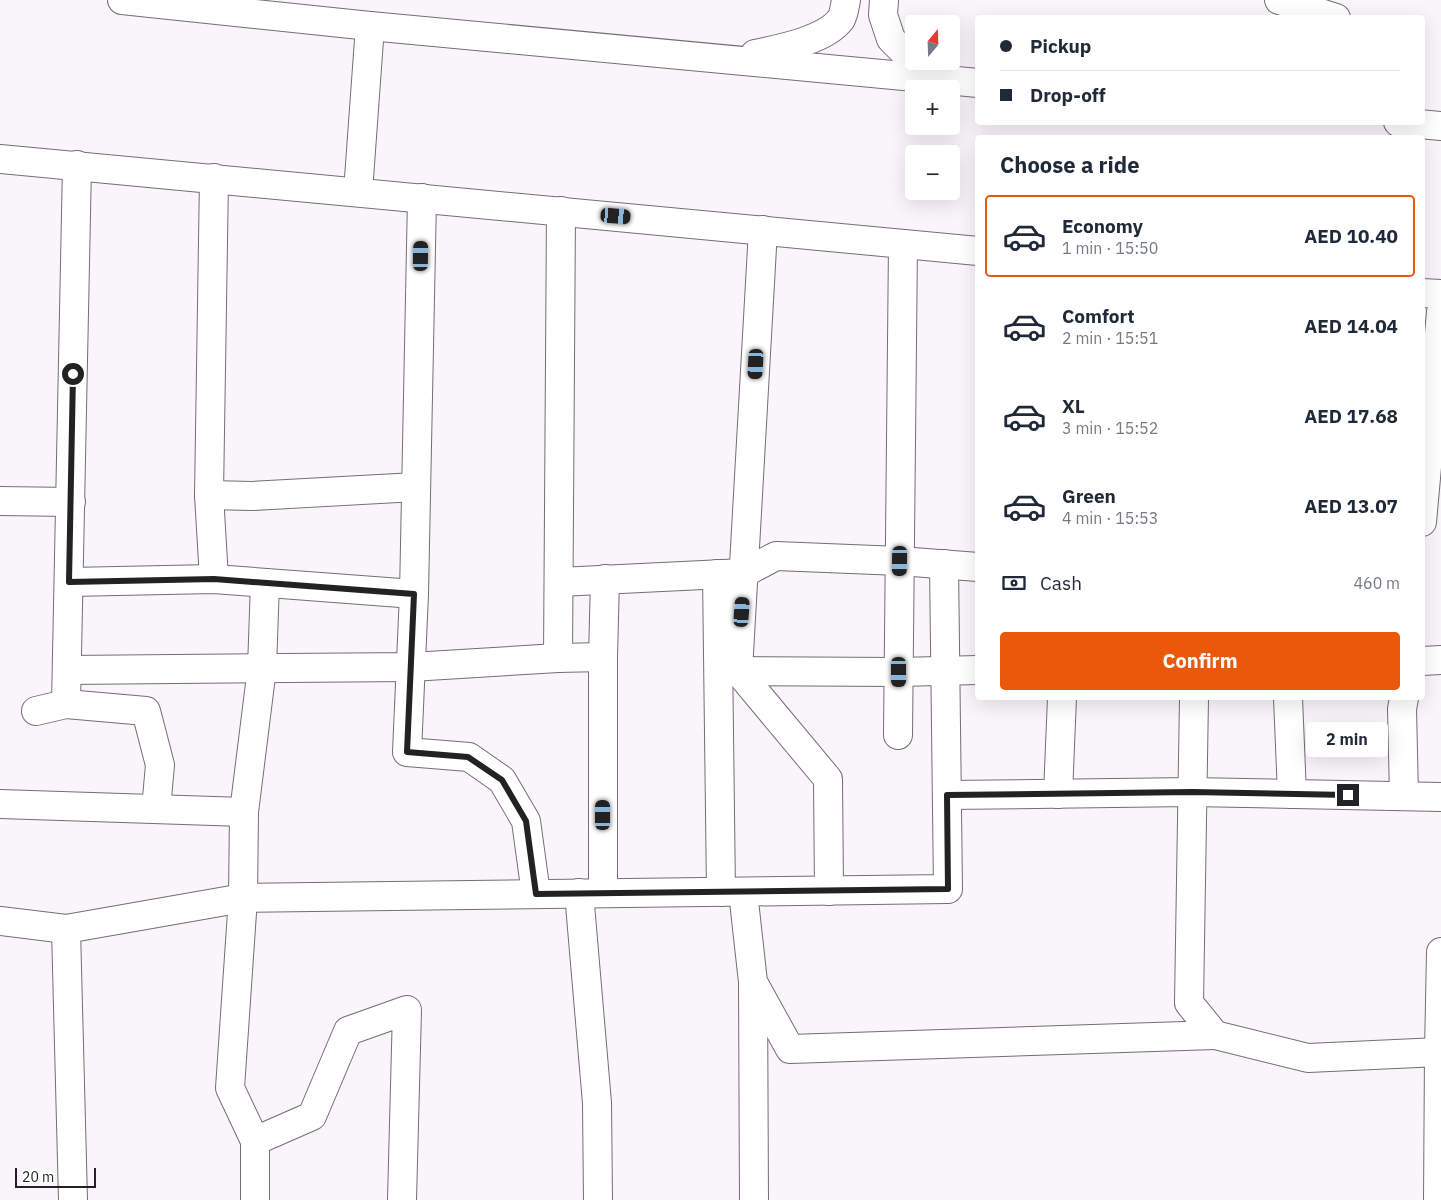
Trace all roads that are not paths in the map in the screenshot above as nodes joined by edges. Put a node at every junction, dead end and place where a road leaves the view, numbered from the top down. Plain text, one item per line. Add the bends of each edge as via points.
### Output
1 (122, 0) edge
2 (846, 0) edge
3 (884, 0) edge
4 (1279, 0) edge
5 (1326, 15) edge
6 (370, 26) junction
7 (728, 60) junction
8 (969, 82) edge
9 (1425, 125) edge
10 (1441, 126) edge
11 (0, 159) edge
12 (77, 165) junction
13 (214, 178) junction
14 (358, 192) junction
15 (422, 198) junction
16 (561, 211) junction
17 (763, 230) junction
18 (903, 244) junction
19 (975, 251) edge
20 (1425, 293) edge
21 (1441, 294) edge
22 (1441, 312) edge
23 (416, 487) junction
24 (1425, 489) edge
25 (209, 495) junction
26 (0, 501) edge
27 (71, 502) junction
28 (900, 561) junction
29 (944, 564) junction
30 (975, 567) edge
31 (744, 573) junction
32 (717, 574) junction
33 (214, 579) junction
34 (605, 579) junction
35 (69, 582) junction
36 (559, 582) junction
37 (265, 583) junction
38 (414, 594) junction
39 (603, 657) junction
40 (558, 658) junction
41 (1441, 660) edge
42 (1425, 661) edge
43 (411, 667) junction
44 (262, 668) junction
45 (67, 670) junction
46 (946, 670) junction
47 (975, 670) edge
48 (738, 671) junction
49 (899, 672) junction
50 (1062, 700) edge
51 (1194, 700) edge
52 (1288, 700) edge
53 (1404, 700) edge
54 (66, 704) junction
55 (36, 710) dead end
56 (898, 735) dead end
57 (1192, 792) junction
58 (1058, 794) junction
59 (1292, 794) junction
60 (947, 795) junction
61 (1404, 796) junction
62 (1441, 797) edge
63 (0, 804) edge
64 (156, 809) junction
65 (244, 812) junction
66 (829, 891) junction
67 (732, 892) junction
68 (536, 894) junction
69 (591, 894) junction
70 (243, 898) junction
71 (0, 921) edge
72 (66, 929) junction
73 (1441, 952) edge
74 (753, 982) junction
75 (1215, 1035) junction
76 (1438, 1052) junction
77 (255, 1141) junction
78 (73, 1200) edge
79 (255, 1200) edge
80 (402, 1200) edge
81 (598, 1200) edge
82 (754, 1200) edge
83 (1438, 1200) edge

1 - 6 street
2 - 7 street via 841,18 824,32 792,47
3 - 8 street via 882,15 891,39 914,62
4 - 5 street
6 - 7 street
6 - 14 street
7 - 8 street
9 - 10 street
11 - 12 street
12 - 13 street
12 - 27 street
13 - 14 street
13 - 25 street
14 - 15 street
15 - 16 street
15 - 23 street
16 - 17 street
16 - 36 street
17 - 18 street
17 - 31 street
18 - 19 street
18 - 28 street
20 - 21 street
22 - 24 street
23 - 25 street via 252,496
23 - 38 street
25 - 33 street
26 - 27 street
27 - 35 street
28 - 29 street
28 - 31 street via 776,556
28 - 49 street
29 - 30 street
29 - 46 street
31 - 32 street
31 - 48 street
32 - 34 street
32 - 67 street
33 - 35 street
33 - 37 street
34 - 36 street
34 - 39 street
35 - 45 street
36 - 40 street
37 - 38 street
37 - 44 street
38 - 43 street
39 - 40 street
39 - 69 street
40 - 43 street
41 - 42 street
43 - 44 street
43 - 68 street via 407,752 468,757 502,780 526,821
44 - 45 street
44 - 65 street
45 - 54 street
46 - 47 street
46 - 49 street
46 - 60 street
48 - 49 street
48 - 66 street via 828,779
49 - 56 street
50 - 58 street
51 - 57 street
52 - 59 street
53 - 61 street
54 - 55 street
54 - 64 street via 146,711 160,764
57 - 58 street
57 - 59 street
57 - 75 street via 1189,1003
58 - 60 street
59 - 61 street
60 - 66 street via 948,889
61 - 62 street
63 - 64 street
64 - 65 street
65 - 70 street
66 - 67 street
67 - 69 street
67 - 74 street
68 - 69 street
68 - 70 street
69 - 81 street
70 - 72 street
70 - 77 street via 230,1088
71 - 72 street
72 - 78 street
73 - 76 street
74 - 75 street via 790,1049
74 - 82 street
75 - 76 street via 1308,1058
76 - 83 street
77 - 79 street
77 - 80 street via 312,1116 348,1031 407,1010

